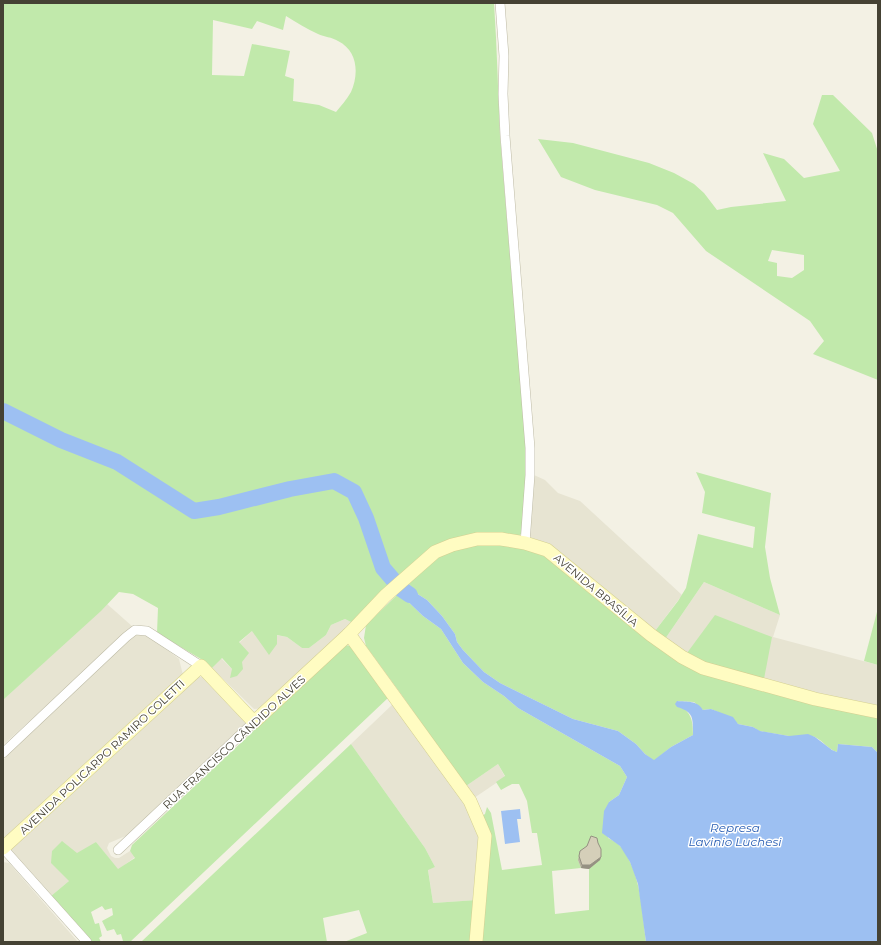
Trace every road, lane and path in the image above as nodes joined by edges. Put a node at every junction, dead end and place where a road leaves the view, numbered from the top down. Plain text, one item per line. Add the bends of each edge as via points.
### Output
1 (500, 3) edge
2 (525, 543) junction
3 (349, 634) junction
4 (201, 666) junction
5 (878, 712) edge
6 (254, 722) junction
7 (3, 753) edge
8 (3, 848) edge
9 (118, 850) dead end
10 (87, 942) edge
11 (476, 942) edge

1 - 2 street via 504,56 503,94 530,448
2 - 3 street, AVENIDA BRASÍLIA via 477,539 435,552 385,596
2 - 5 street, AVENIDA BRASÍLIA via 547,550 651,636 703,668 815,699
3 - 6 street, RUA FRANCISCO CÂNDIDO ALVES
3 - 11 street via 470,801 478,819 484,836
4 - 6 street
4 - 7 street via 147,631 135,630
4 - 8 street, AVENIDA POLICARPO RAMIRO COLETTI
6 - 9 street, RUA FRANCISCO CÂNDIDO ALVES
8 - 10 street

